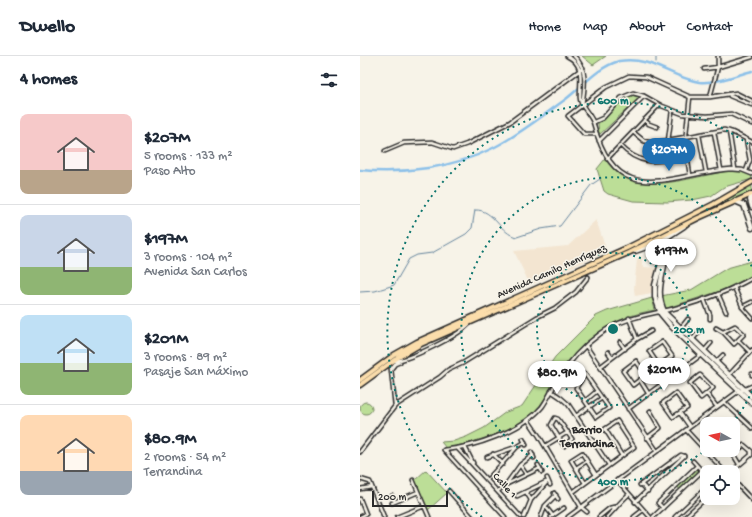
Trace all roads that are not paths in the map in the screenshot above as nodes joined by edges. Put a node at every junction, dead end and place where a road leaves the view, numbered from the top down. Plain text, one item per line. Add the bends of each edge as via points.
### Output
1 (568, 56) edge
2 (574, 56) edge
3 (719, 56) edge
4 (752, 57) edge
5 (718, 67) junction
6 (582, 69) junction
7 (704, 69) dead end
8 (583, 94) junction
9 (644, 96) junction
10 (728, 96) junction
11 (690, 97) junction
12 (710, 97) junction
13 (588, 100) junction
14 (752, 101) edge
15 (582, 105) junction
16 (659, 105) junction
17 (752, 105) edge
18 (672, 111) junction
19 (688, 115) junction
20 (644, 120) junction
21 (594, 122) junction
22 (752, 124) edge
23 (657, 127) dead end
24 (729, 131) junction
25 (633, 132) junction
26 (714, 132) junction
27 (597, 134) junction
28 (699, 135) junction
29 (685, 138) junction
30 (746, 139) junction
31 (668, 141) junction
32 (599, 142) junction
33 (752, 142) edge
34 (620, 145) junction
35 (385, 151) dead end
36 (686, 156) junction
37 (607, 159) junction
38 (735, 169) junction
39 (721, 170) junction
40 (746, 171) junction
41 (706, 172) junction
42 (752, 172) edge
43 (690, 175) junction
44 (752, 182) edge
45 (752, 194) edge
46 (734, 201) junction
47 (752, 207) edge
48 (688, 218) junction
49 (752, 228) edge
50 (654, 235) junction
51 (660, 241) junction
52 (588, 277) dead end
53 (752, 278) edge
54 (734, 287) junction
55 (718, 294) junction
56 (704, 299) junction
57 (752, 302) edge
58 (742, 307) junction
59 (662, 311) junction
60 (726, 312) dead end
61 (629, 318) junction
62 (752, 318) edge
63 (688, 319) dead end
64 (710, 319) dead end
65 (469, 324) junction
66 (716, 328) dead end
67 (680, 329) junction
68 (651, 331) dead end
69 (699, 332) dead end
70 (723, 332) junction
71 (637, 340) junction
72 (692, 340) junction
73 (739, 341) junction
74 (620, 342) dead end
75 (711, 343) dead end
76 (586, 346) junction
77 (625, 349) junction
78 (751, 351) edge
79 (608, 352) dead end
80 (702, 353) junction
81 (723, 355) dead end
82 (408, 358) junction
83 (612, 358) junction
84 (665, 361) junction
85 (391, 362) junction
86 (716, 363) junction
87 (600, 367) junction
88 (675, 374) junction
89 (729, 375) junction
90 (360, 380) edge
91 (640, 380) junction
92 (360, 385) edge
93 (752, 386) edge
94 (741, 390) junction
95 (551, 391) junction
96 (597, 391) junction
97 (648, 394) junction
98 (707, 394) junction
99 (752, 397) edge
100 (602, 398) junction
101 (585, 401) junction
102 (724, 402) junction
103 (752, 403) edge
104 (395, 406) junction
105 (589, 407) junction
106 (717, 407) junction
107 (628, 409) junction
108 (650, 411) dead end
109 (680, 413) junction
110 (576, 416) junction
111 (528, 420) junction
112 (690, 427) junction
113 (752, 428) edge
114 (686, 430) junction
115 (568, 432) junction
116 (559, 438) junction
117 (647, 438) junction
118 (525, 442) dead end
119 (700, 443) edge
120 (545, 446) junction
121 (464, 447) junction
122 (516, 447) junction
123 (458, 448) junction
124 (657, 451) junction
125 (360, 452) edge
126 (752, 453) edge
127 (493, 454) junction
128 (532, 455) dead end
129 (622, 456) junction
130 (487, 457) dead end
131 (713, 457) edge
132 (587, 461) junction
133 (693, 462) dead end
134 (503, 464) junction
135 (739, 464) joint
136 (474, 465) junction
137 (520, 465) junction
138 (609, 465) junction
139 (719, 465) edge
140 (697, 466) junction
141 (576, 468) junction
142 (659, 471) junction
143 (542, 472) dead end
144 (526, 474) junction
145 (596, 475) junction
146 (663, 476) junction
147 (360, 479) edge
148 (547, 479) junction
149 (413, 480) dead end
150 (487, 480) junction
151 (617, 480) junction
152 (585, 483) junction
153 (505, 485) junction
154 (550, 485) dead end
155 (372, 487) junction
156 (675, 487) junction
157 (740, 487) edge
158 (360, 489) edge
159 (449, 491) dead end
160 (498, 491) junction
161 (648, 491) junction
162 (418, 492) junction
163 (526, 492) junction
164 (573, 492) junction
165 (680, 492) junction
166 (404, 493) dead end
167 (700, 494) edge
168 (628, 495) junction
169 (392, 496) dead end
170 (517, 496) dead end
171 (406, 497) junction
172 (360, 499) edge
173 (558, 499) dead end
174 (531, 500) junction
175 (752, 500) edge
176 (635, 502) junction
177 (690, 503) junction
178 (700, 503) edge
179 (424, 506) junction
180 (545, 506) junction
181 (364, 507) junction
182 (581, 507) junction
183 (614, 507) junction
184 (564, 508) dead end
185 (662, 508) junction
186 (695, 508) junction
187 (360, 509) edge
188 (643, 510) junction
189 (587, 512) dead end
190 (552, 516) edge
191 (360, 517) edge
192 (384, 517) edge
193 (397, 517) edge
194 (429, 517) edge
195 (472, 517) edge
196 (505, 517) edge
197 (523, 517) edge
198 (541, 517) edge
199 (568, 517) edge
200 (599, 517) edge
201 (607, 517) edge
202 (634, 517) edge
203 (650, 517) edge
204 (653, 517) edge
205 (675, 517) edge
206 (686, 517) edge

1 - 6 street
2 - 6 street
3 - 5 street
4 - 5 street
5 - 7 street
5 - 12 street
6 - 8 street via 585,75
6 - 15 street
6 - 35 street via 510,122 467,144 453,149 432,142 404,142
8 - 13 street via 584,99
8 - 15 street
9 - 16 street
9 - 21 street via 632,93 623,96 603,118
9 - 32 street
10 - 12 street
10 - 14 street via 736,93
10 - 17 street via 734,96
11 - 12 street
11 - 13 street via 646,78 629,76 606,87
11 - 19 street
13 - 15 street
15 - 21 street
15 - 27 street via 568,116 584,134
16 - 18 street
16 - 20 street
18 - 19 street
18 - 31 street
19 - 22 street via 731,114
19 - 29 street
20 - 23 street
20 - 25 street
21 - 27 street
24 - 26 street
24 - 30 street
24 - 38 street
25 - 31 street via 648,143
25 - 34 street
26 - 28 street
26 - 39 street
27 - 32 street
28 - 29 street
28 - 41 street
29 - 31 street
29 - 36 street
30 - 33 street
30 - 40 street via 750,160
32 - 37 street
34 - 36 street via 636,158 649,161
34 - 37 street
36 - 43 street
37 - 43 street via 619,172 640,181 656,182
38 - 39 street
38 - 40 street
39 - 41 street
40 - 42 street
41 - 43 street
44 - 48 main road, Avenida Camilo Henríquez
45 - 46 main road, Avenida Camilo Henríquez
45 - 47 main road
46 - 49 main road via 744,206
46 - 51 main road, Avenida Camilo Henríquez
48 - 50 main road, Avenida Camilo Henríquez
48 - 51 main road via 662,234
50 - 51 main road
50 - 90 main road, Avenida Camilo Henríquez via 417,342
51 - 59 main road via 665,262 659,290
51 - 65 main road, Avenida Camilo Henríquez
52 - 104 street via 576,292 555,308 448,370
53 - 54 street
54 - 55 street
54 - 58 street
55 - 56 street
55 - 60 street
56 - 59 street
56 - 64 street
57 - 58 street
58 - 62 street
59 - 61 street
59 - 67 main road
59 - 80 main road via 670,326
61 - 71 street
61 - 76 street via 608,328
63 - 67 street
65 - 82 street via 457,334
65 - 85 main road, Avenida Camilo Henríquez via 421,344
66 - 70 street
67 - 72 main road
68 - 71 street
69 - 72 street
70 - 73 street via 733,343
70 - 73 street via 736,326 744,334
71 - 77 street
72 - 80 main road
73 - 78 street
74 - 77 street
75 - 80 street
76 - 87 street
76 - 95 street via 564,371
77 - 83 street
78 - 89 street
79 - 83 street
80 - 86 main road
80 - 88 street
80 - 94 main road
81 - 86 street
82 - 85 street
82 - 104 street via 392,367
83 - 87 street
84 - 84 street via 672,356 662,342 649,351 659,366
84 - 88 street
85 - 92 main road, Avenida Camilo Henríquez
86 - 89 main road
87 - 107 street
88 - 97 street
89 - 94 main road
91 - 91 street via 633,385 623,371 636,361 646,375
91 - 97 street
93 - 94 street
94 - 99 main road
94 - 102 street
94 - 103 main road
95 - 110 street via 566,402
95 - 111 street via 542,406
96 - 100 street
96 - 101 street
96 - 101 street via 585,374 576,388
97 - 107 street
98 - 98 street via 713,388 701,376 690,382 700,398
98 - 106 street
100 - 105 street
100 - 105 street via 609,408 596,417
101 - 105 street
102 - 106 street
102 - 113 street
104 - 125 street
105 - 110 street
106 - 112 street
107 - 117 street
108 - 117 street via 660,428
109 - 109 street via 687,407 676,393 663,403 673,417
109 - 112 street
110 - 138 street
111 - 120 street
111 - 121 street via 512,429
112 - 114 street
114 - 119 street
114 - 124 street
115 - 116 street
115 - 116 street via 572,439 564,446
115 - 116 street via 556,418 551,425
116 - 120 street
117 - 124 street
118 - 122 street
120 - 164 street
121 - 123 street
121 - 136 street, Calle 1
122 - 127 street
122 - 134 street
123 - 136 street, Calle 1
123 - 196 street via 444,450
124 - 151 street
126 - 135 street
126 - 135 street via 744,445 733,454
127 - 130 street
127 - 134 street
128 - 137 street
129 - 129 street via 605,429 617,421 634,447
129 - 138 street
131 - 139 street
132 - 141 street
132 - 141 street via 582,453 571,460
132 - 145 street
133 - 140 street
134 - 150 street
136 - 150 street, Calle 1
137 - 144 street
137 - 153 street
138 - 145 street
140 - 156 street
140 - 165 street via 702,471
141 - 152 street
142 - 146 street
142 - 146 street via 680,455 684,456
142 - 161 street via 641,484
143 - 144 street via 539,466
144 - 153 street
145 - 152 street
146 - 161 street
147 - 155 street via 368,480
148 - 154 street
148 - 163 street
148 - 174 street
149 - 162 street
150 - 160 street, Calle 1
151 - 168 street
151 - 182 street
152 - 164 street
153 - 160 street
155 - 158 street
155 - 192 street
156 - 165 street
156 - 185 street via 658,503
157 - 175 street
159 - 195 street
160 - 197 street, Calle 1
161 - 176 street
162 - 171 street
162 - 179 street
163 - 170 street
163 - 174 street
164 - 182 street
165 - 185 street
166 - 171 street
167 - 177 street
168 - 176 street
168 - 183 street
169 - 171 street via 394,503
172 - 181 street
173 - 180 street via 555,494
174 - 197 street
176 - 188 street
177 - 186 street
177 - 205 street
178 - 186 street
179 - 193 street
179 - 194 street
180 - 190 street
180 - 198 street
181 - 187 street
181 - 191 street via 366,514
182 - 189 street
182 - 199 street
183 - 200 street
183 - 201 street via 613,512
184 - 190 street
185 - 204 street
186 - 206 street
188 - 202 street
188 - 203 street

